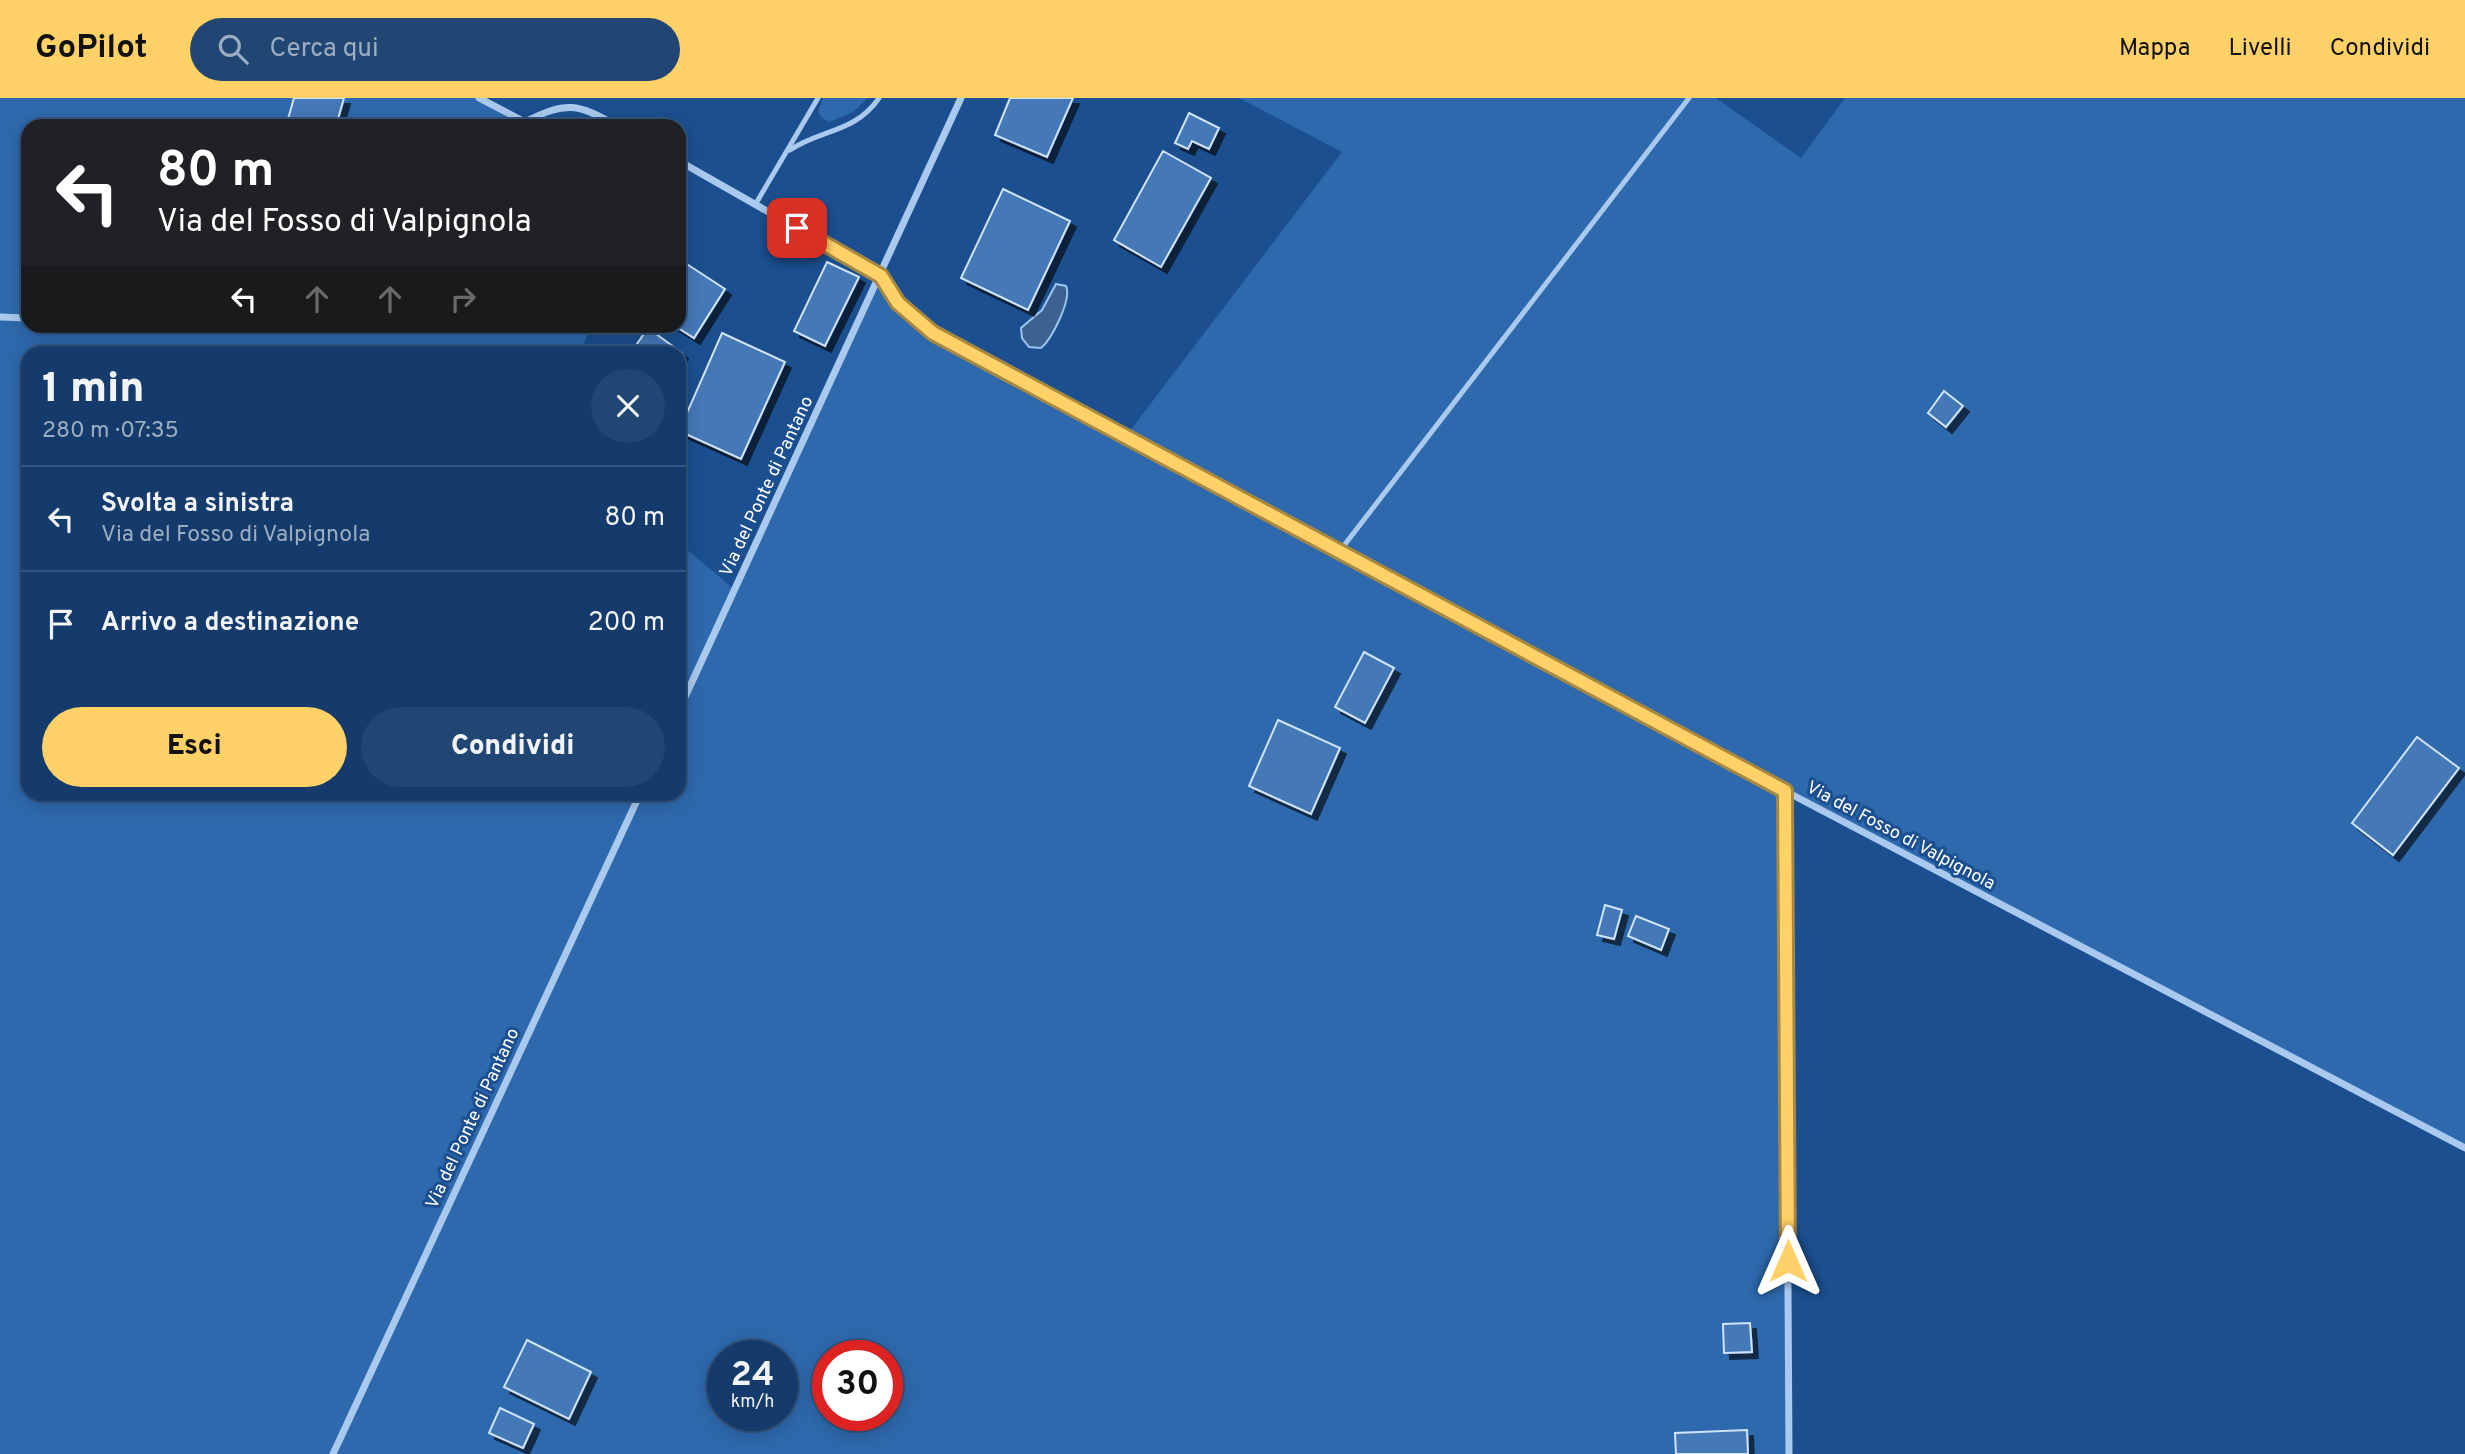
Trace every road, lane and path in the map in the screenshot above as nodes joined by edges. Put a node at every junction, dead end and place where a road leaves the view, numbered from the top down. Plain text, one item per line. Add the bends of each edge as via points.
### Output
1 (479, 98) edge
2 (818, 98) edge
3 (879, 98) edge
4 (961, 98) edge
5 (1689, 98) edge
6 (515, 119) edge
7 (534, 119) edge
8 (604, 119) edge
9 (788, 152) junction
10 (686, 165) edge
11 (755, 205) junction
12 (881, 276) junction
13 (0, 317) edge
14 (21, 318) edge
15 (1339, 551) junction
16 (686, 695) edge
17 (1785, 791) junction
18 (636, 801) edge
19 (2465, 1148) edge
20 (333, 1454) edge
21 (1789, 1454) edge

1 - 6 street
2 - 9 lane
3 - 9 lane via 848,126
4 - 12 street, Via del Ponte di Pantano
5 - 15 lane
7 - 8 street via 573,106
9 - 11 lane
10 - 11 street, Via del Fosso di Valpignola
11 - 12 street, Via del Fosso di Valpignola
12 - 15 street, Via del Fosso di Valpignola via 898,303 933,333
12 - 16 street, Via del Ponte di Pantano
13 - 14 street
15 - 17 street, Via del Fosso di Valpignola
17 - 19 street, Via del Fosso di Valpignola
17 - 21 street
18 - 20 street, Via del Ponte di Pantano

